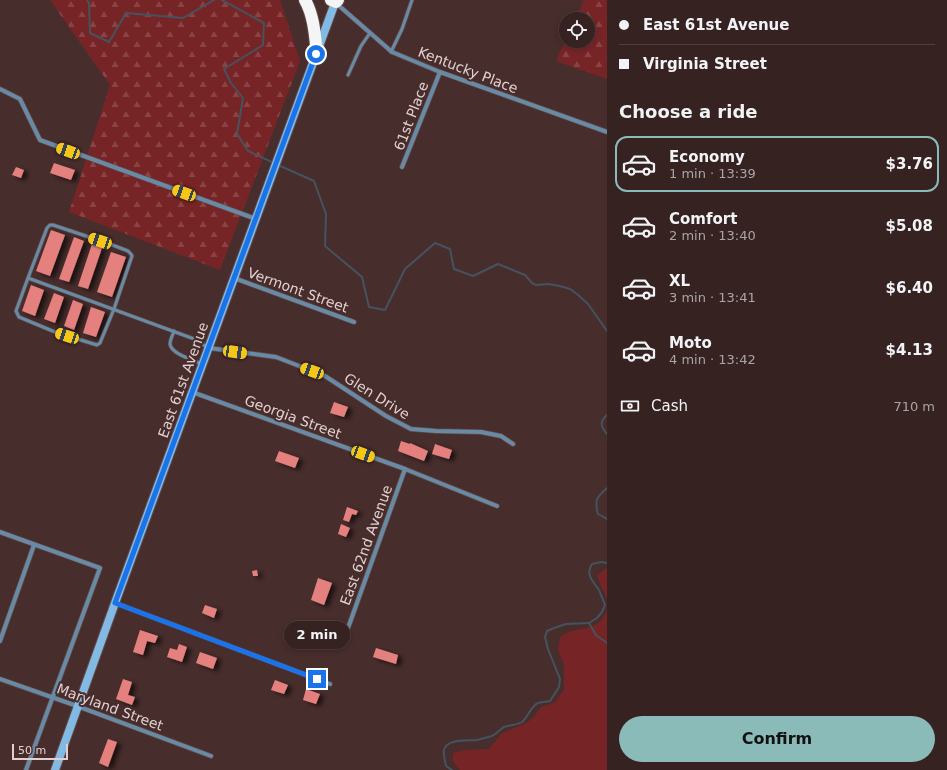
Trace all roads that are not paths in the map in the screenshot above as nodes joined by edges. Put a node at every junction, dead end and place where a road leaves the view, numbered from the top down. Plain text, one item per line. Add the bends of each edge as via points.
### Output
1 (305, 0) edge
2 (412, 0) edge
3 (335, 1) edge
4 (370, 34) junction
5 (391, 52) junction
6 (316, 54) junction
7 (440, 72) junction
8 (348, 75) dead end
9 (0, 89) edge
10 (607, 132) edge
11 (402, 167) dead end
12 (256, 219) junction
13 (28, 278) junction
14 (234, 278) junction
15 (114, 309) junction
16 (354, 322) dead end
17 (174, 331) junction
18 (208, 348) junction
19 (202, 364) junction
20 (192, 392) junction
21 (513, 444) dead end
22 (406, 470) junction
23 (497, 506) dead end
24 (0, 532) edge
25 (34, 545) junction
26 (115, 603) junction
27 (348, 628) dead end
28 (0, 641) edge
29 (0, 679) edge
30 (330, 684) dead end
31 (53, 697) junction
32 (77, 706) junction
33 (211, 756) dead end
34 (26, 770) edge
35 (54, 770) edge

1 - 6 highway via 312,20
2 - 5 lane
3 - 4 street, Kentucky Place
3 - 6 main road, East 61st Avenue
4 - 5 street, Kentucky Place
4 - 8 lane via 361,46
5 - 7 street, Kentucky Place
6 - 12 main road, East 61st Avenue
7 - 10 street, Kentucky Place
7 - 11 street, 61st Place
9 - 12 street via 20,99 40,140
12 - 14 main road, East 61st Avenue
13 - 15 lane
13 - 15 lane via 16,311 19,317 55,332 97,345
13 - 15 lane via 50,225 110,244 128,251 132,256
14 - 16 street, Vermont Street
14 - 18 main road, East 61st Avenue
15 - 17 lane
17 - 18 lane via 197,340
17 - 19 lane via 170,345 172,349
18 - 19 main road, East 61st Avenue
18 - 21 street, Glen Drive via 276,357 325,376 386,416 411,429 481,432 500,436
19 - 20 main road, East 61st Avenue
20 - 22 street, Georgia Street
20 - 26 main road, East 61st Avenue
22 - 23 street, Georgia Street
22 - 27 street, East 62nd Avenue
24 - 25 street
25 - 28 street
25 - 31 street via 100,568
26 - 30 street
26 - 32 main road, East 61st Avenue
29 - 31 street, Maryland Street
31 - 32 street, Maryland Street
31 - 34 street
32 - 33 street, Maryland Street
32 - 35 main road, East 61st Avenue

